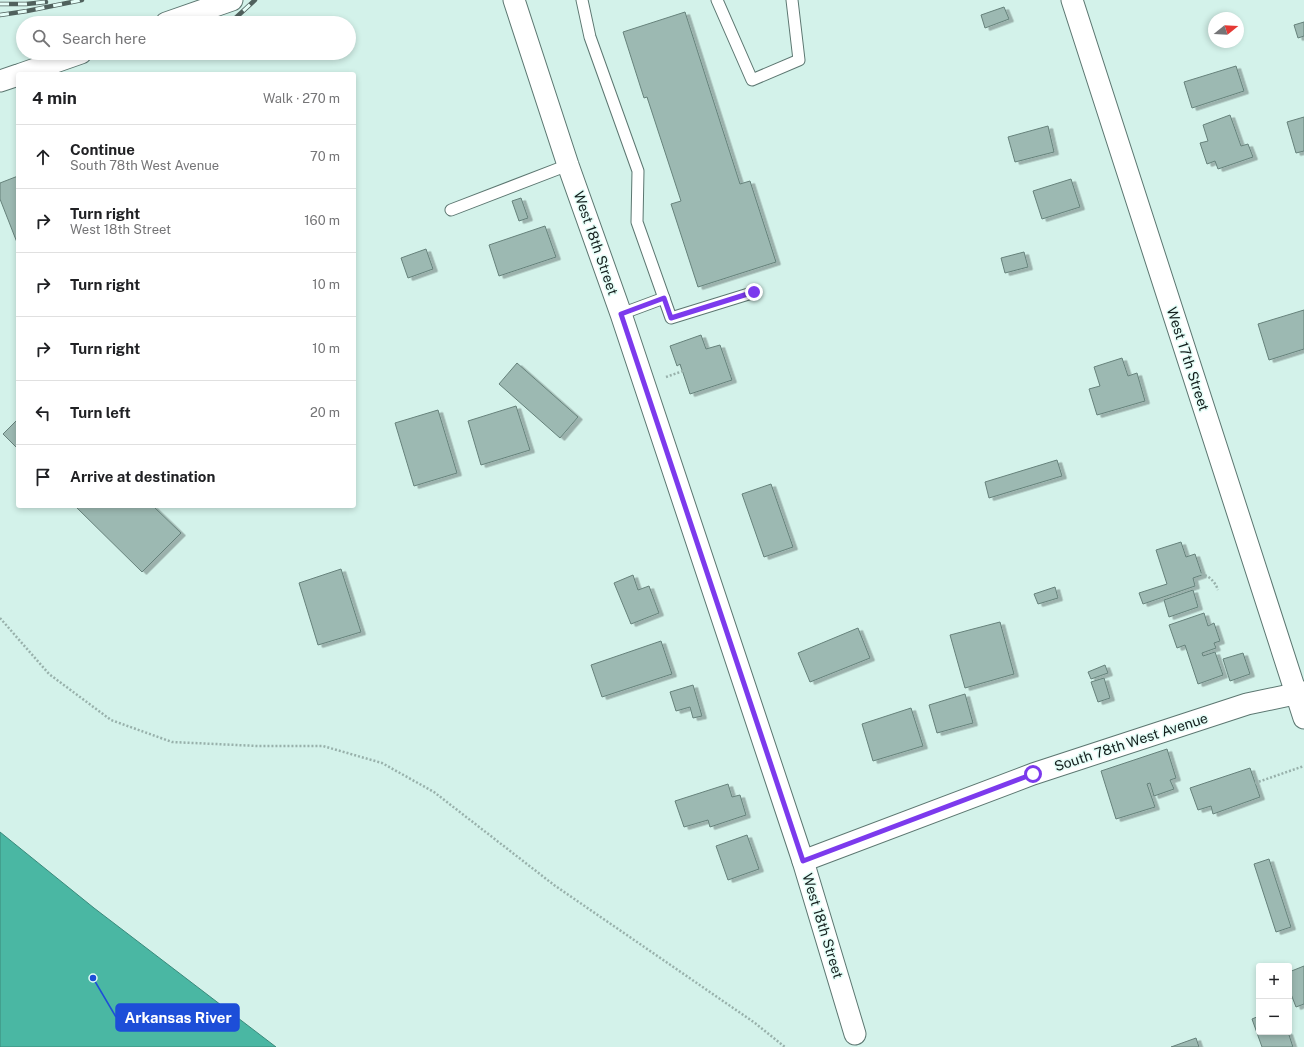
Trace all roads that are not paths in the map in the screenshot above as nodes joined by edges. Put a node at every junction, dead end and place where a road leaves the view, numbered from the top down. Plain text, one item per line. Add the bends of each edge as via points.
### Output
1 (232, 0) edge
2 (514, 0) edge
3 (582, 0) edge
4 (717, 0) edge
5 (792, 0) edge
6 (1072, 0) edge
7 (186, 16) edge
8 (60, 60) edge
9 (25, 72) edge
10 (16, 75) edge
11 (0, 81) edge
12 (568, 165) junction
13 (451, 210) dead end
14 (754, 292) dead end
15 (664, 298) junction
16 (621, 314) junction
17 (1300, 693) edge
18 (1304, 718) edge
19 (803, 861) junction
20 (855, 1034) dead end

1 - 7 street
2 - 12 street, West 18th Street
3 - 15 lane via 590,37 638,171 637,222
4 - 5 lane via 752,80 799,60
6 - 17 street, West 17th Street
8 - 9 street
10 - 11 street
12 - 13 lane
12 - 16 street, West 18th Street
14 - 15 lane via 671,318
15 - 16 lane
16 - 19 street, West 18th Street
17 - 18 street, West 17th Street
17 - 19 street, South 78th West Avenue via 1247,704 1033,774
19 - 20 street, West 18th Street

